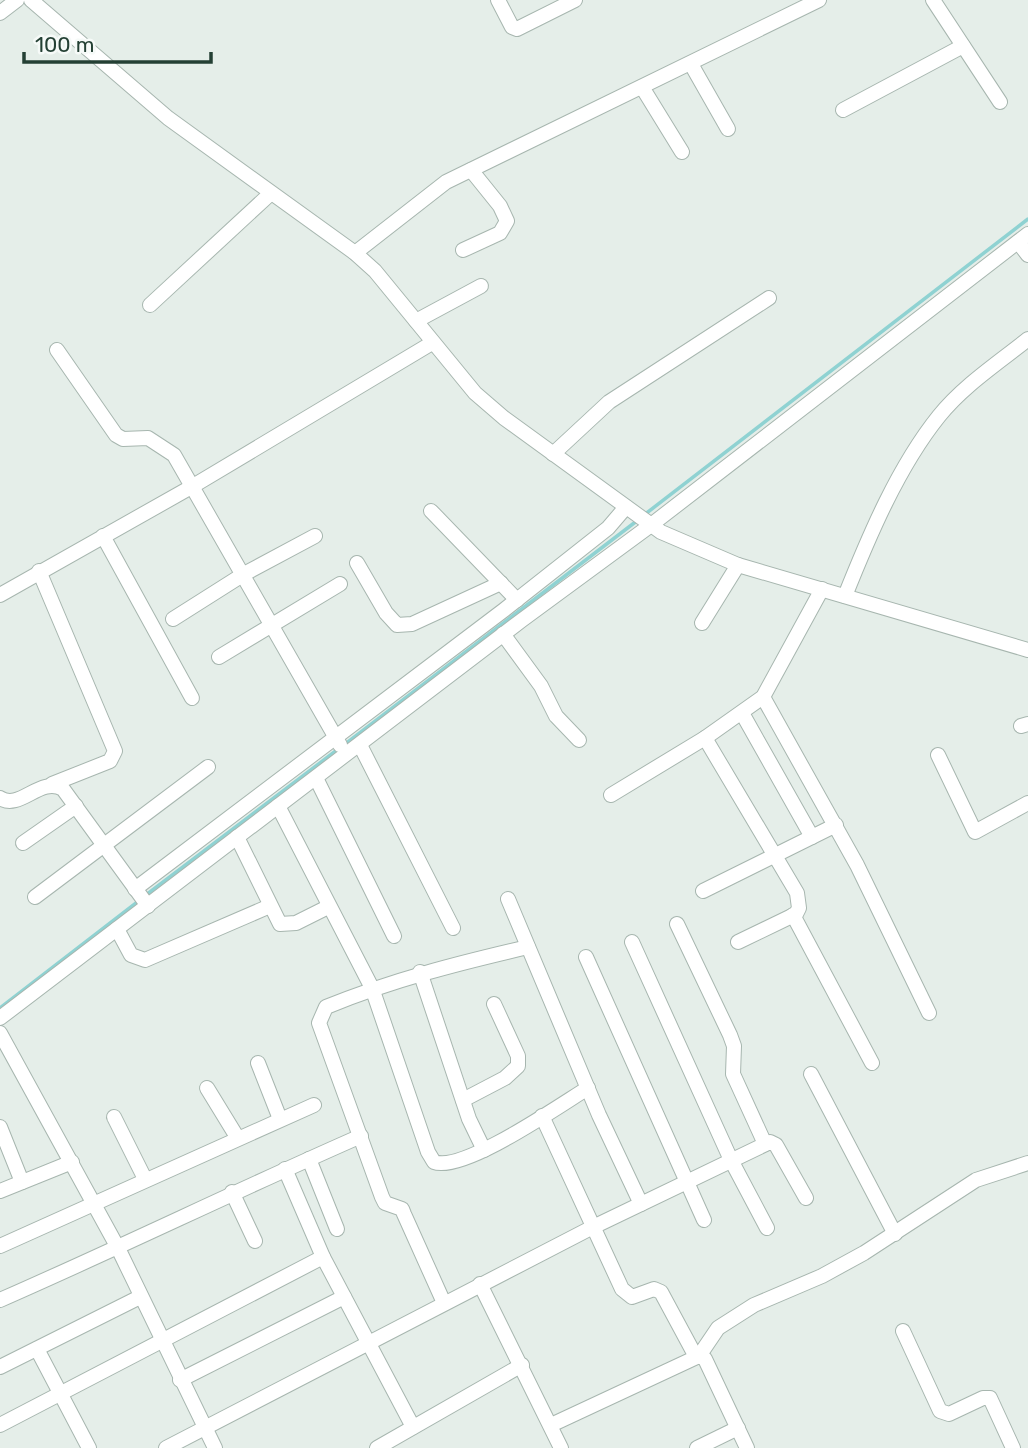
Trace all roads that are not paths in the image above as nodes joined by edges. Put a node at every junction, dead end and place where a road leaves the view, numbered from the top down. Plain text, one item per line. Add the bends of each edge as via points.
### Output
1 (17, 0) edge
2 (498, 0) edge
3 (575, 0) edge
4 (819, 0) edge
5 (933, 0) edge
6 (41, 3) edge
7 (0, 13) edge
8 (963, 46) junction
9 (691, 64) junction
10 (642, 87) junction
11 (1000, 102) dead end
12 (843, 110) dead end
13 (728, 129) dead end
14 (682, 152) dead end
15 (471, 170) junction
16 (270, 194) junction
17 (1023, 238) edge
18 (463, 250) dead end
19 (355, 253) junction
20 (1028, 255) edge
21 (481, 286) dead end
22 (769, 298) dead end
23 (150, 305) dead end
24 (416, 321) junction
25 (1028, 339) edge
26 (432, 343) junction
27 (57, 350) dead end
28 (553, 454) junction
29 (193, 486) junction
30 (628, 509) junction
31 (431, 511) dead end
32 (648, 522) junction
33 (103, 536) junction
34 (315, 536) dead end
35 (357, 563) dead end
36 (738, 565) junction
37 (39, 571) junction
38 (244, 573) junction
39 (501, 583) junction
40 (341, 584) dead end
41 (822, 589) junction
42 (0, 595) edge
43 (845, 596) junction
44 (517, 600) junction
45 (173, 619) dead end
46 (702, 624) dead end
47 (271, 627) junction
48 (503, 634) junction
49 (1028, 650) edge
50 (219, 657) dead end
51 (763, 697) junction
52 (192, 698) dead end
53 (742, 713) junction
54 (705, 738) junction
55 (579, 740) dead end
56 (360, 745) junction
57 (341, 747) junction
58 (938, 755) dead end
59 (208, 768) dead end
60 (316, 778) junction
61 (52, 784) junction
62 (611, 795) dead end
63 (0, 798) edge
64 (1028, 803) edge
65 (76, 806) junction
66 (278, 806) junction
67 (836, 825) junction
68 (237, 837) junction
69 (811, 837) junction
70 (23, 843) dead end
71 (106, 846) junction
72 (776, 855) junction
73 (703, 891) dead end
74 (35, 897) dead end
75 (142, 897) junction
76 (508, 899) dead end
77 (270, 906) junction
78 (328, 907) junction
79 (793, 915) junction
80 (677, 924) dead end
81 (453, 928) dead end
82 (117, 929) junction
83 (394, 936) dead end
84 (632, 942) dead end
85 (738, 942) dead end
86 (528, 947) junction
87 (586, 957) dead end
88 (421, 972) junction
89 (372, 988) junction
90 (494, 1004) dead end
91 (929, 1013) dead end
92 (0, 1018) edge
93 (0, 1033) edge
94 (258, 1063) dead end
95 (872, 1063) dead end
96 (811, 1074) dead end
97 (207, 1088) dead end
98 (588, 1088) junction
99 (463, 1100) junction
100 (314, 1105) dead end
101 (114, 1116) dead end
102 (542, 1116) junction
103 (280, 1119) junction
104 (0, 1127) edge
105 (361, 1136) junction
106 (237, 1138) junction
107 (765, 1144) junction
108 (484, 1150) junction
109 (309, 1159) junction
110 (731, 1160) junction
111 (72, 1162) junction
112 (1028, 1163) edge
113 (285, 1169) junction
114 (145, 1180) junction
115 (22, 1182) junction
116 (686, 1182) junction
117 (0, 1191) edge
118 (232, 1192) junction
119 (806, 1198) dead end
120 (640, 1204) junction
121 (94, 1205) junction
122 (704, 1220) dead end
123 (591, 1228) junction
124 (766, 1228) dead end
125 (337, 1229) dead end
126 (894, 1234) junction
127 (255, 1241) dead end
128 (0, 1246) edge
129 (118, 1248) junction
130 (323, 1257) junction
131 (481, 1284) junction
132 (140, 1297) junction
133 (344, 1297) junction
134 (0, 1300) edge
135 (444, 1303) junction
136 (903, 1331) dead end
137 (161, 1340) junction
138 (369, 1341) junction
139 (37, 1349) junction
140 (698, 1356) junction
141 (522, 1365) junction
142 (0, 1367) edge
143 (180, 1380) junction
144 (60, 1393) junction
145 (0, 1425) edge
146 (551, 1425) junction
147 (205, 1426) junction
148 (413, 1427) junction
149 (738, 1429) junction
150 (89, 1448) edge
151 (166, 1448) edge
152 (215, 1448) edge
153 (377, 1448) edge
154 (561, 1448) edge
155 (697, 1448) edge
156 (747, 1448) edge
157 (1013, 1448) edge

1 - 7 street
2 - 3 street via 517,29
4 - 9 street
5 - 8 street
6 - 16 street via 168,118
8 - 11 street
8 - 12 street
9 - 10 street
9 - 13 street
10 - 14 street
10 - 15 street
15 - 18 street via 507,221 500,233
15 - 19 street via 446,182
16 - 19 street
16 - 23 street
17 - 20 street
17 - 32 street
19 - 24 street
21 - 24 street
22 - 28 street via 609,402
24 - 26 street
25 - 43 street via 972,384 931,427 884,506
26 - 28 street via 475,393
26 - 29 street
27 - 29 street via 116,435 143,437 167,449
28 - 30 street
29 - 33 street
29 - 38 street
30 - 32 street
30 - 44 street
31 - 39 street
32 - 36 street via 693,548
32 - 48 street
33 - 37 street
33 - 52 street
34 - 38 street
35 - 39 street via 397,625 412,624
36 - 41 street
36 - 46 street
37 - 42 street
37 - 61 street via 115,751 110,761
38 - 45 street
38 - 47 street
39 - 44 street
40 - 47 street
41 - 43 street
41 - 51 street
43 - 49 street
44 - 57 street
47 - 50 street
47 - 57 street
48 - 55 street via 541,686 556,716
48 - 56 street
51 - 53 street
51 - 67 street
53 - 54 street
53 - 69 street
54 - 62 street
54 - 72 street
56 - 57 street
56 - 81 street
57 - 60 street
57 - 75 street
58 - 64 street via 975,832
59 - 71 street
60 - 66 street
60 - 83 street
61 - 63 street via 12,801
61 - 65 street via 63,789
65 - 70 street
65 - 71 street
66 - 68 street
66 - 78 street
67 - 69 street
67 - 91 street
68 - 75 street
68 - 77 street
69 - 72 street
71 - 74 street
71 - 75 street
72 - 73 street
72 - 79 street via 797,893 799,908
75 - 82 street
76 - 86 street
77 - 78 street via 286,926
77 - 82 street via 145,960 131,955
78 - 89 street
79 - 85 street
79 - 95 street
80 - 107 street via 730,1035 733,1074
82 - 92 street
84 - 110 street
86 - 88 street
86 - 98 street
87 - 116 street
88 - 89 street
88 - 99 street
89 - 105 street via 326,1007 319,1023
89 - 108 street via 430,1159 447,1164
90 - 99 street via 518,1056 518,1066
93 - 111 street
94 - 103 street
96 - 126 street
97 - 106 street
98 - 102 street
98 - 120 street
99 - 108 street
100 - 103 street
101 - 114 street
102 - 108 street
102 - 123 street
103 - 106 street
104 - 115 street
105 - 109 street
105 - 135 street via 382,1198 402,1209
106 - 114 street
107 - 110 street
107 - 119 street via 776,1145
109 - 113 street
109 - 125 street
110 - 116 street
110 - 124 street
111 - 115 street
111 - 121 street
112 - 126 street via 976,1180
113 - 118 street
113 - 130 street
114 - 121 street
115 - 117 street
116 - 120 street
116 - 122 street
118 - 127 street
118 - 129 street
120 - 123 street
121 - 128 street
121 - 129 street
123 - 131 street
123 - 140 street via 626,1294 660,1292
126 - 140 street via 822,1276 744,1311 715,1331
129 - 132 street
129 - 134 street
130 - 133 street
130 - 137 street
131 - 135 street
131 - 141 street
132 - 137 street
132 - 139 street
133 - 138 street
133 - 143 street
135 - 138 street
136 - 157 street via 940,1411 949,1414 990,1398
137 - 143 street
137 - 144 street
138 - 147 street
138 - 148 street
139 - 142 street
139 - 144 street
140 - 146 street
140 - 149 street via 705,1359
141 - 146 street
141 - 148 street
143 - 147 street
144 - 145 street
144 - 150 street
146 - 154 street
147 - 151 street
147 - 152 street
148 - 153 street
149 - 155 street
149 - 156 street

